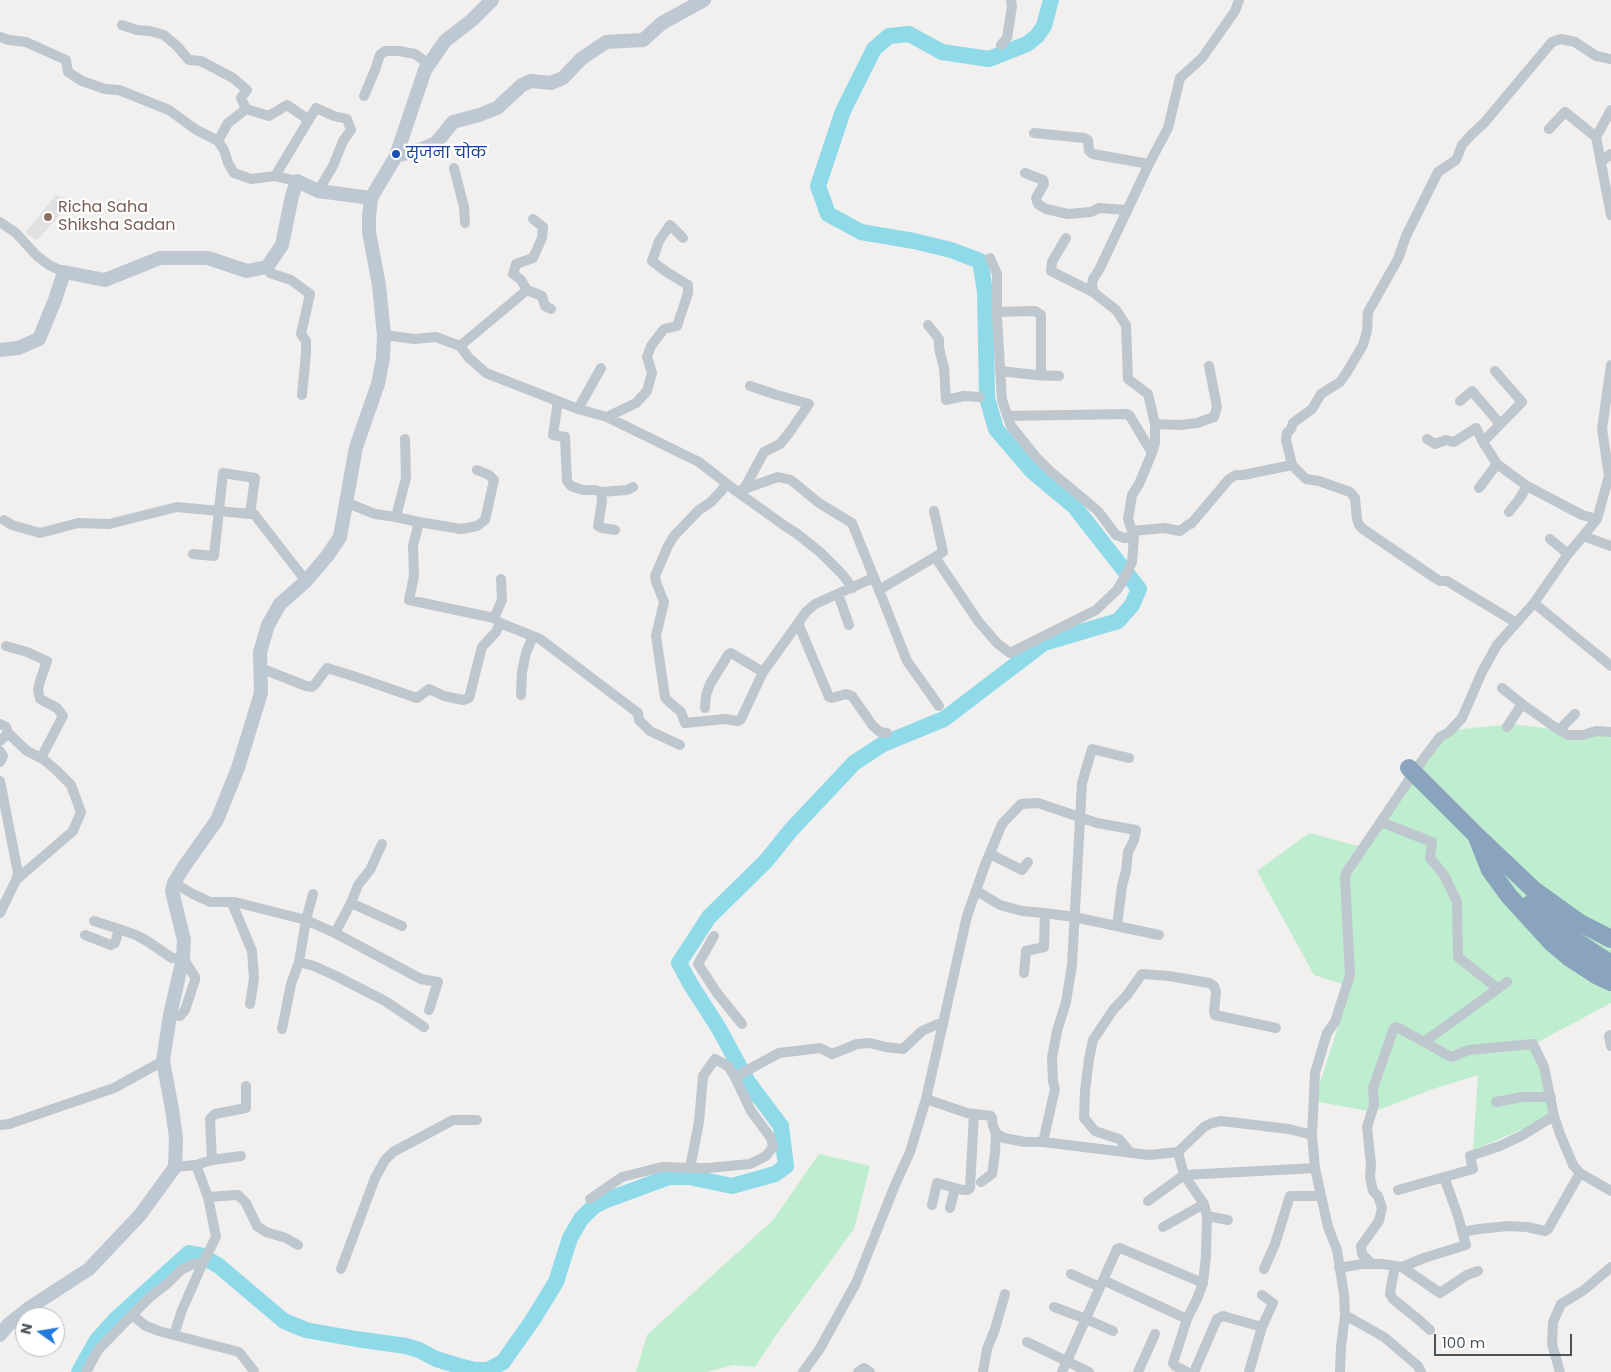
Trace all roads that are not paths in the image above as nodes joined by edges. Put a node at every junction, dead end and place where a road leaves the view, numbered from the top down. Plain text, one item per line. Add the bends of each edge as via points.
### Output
1 (492, 0) edge
2 (704, 0) edge
3 (1011, 0) edge
4 (1239, 0) edge
5 (122, 25) dead end
6 (0, 37) edge
7 (1001, 45) dead end
8 (1611, 59) edge
9 (429, 64) junction
10 (364, 96) dead end
11 (246, 109) junction
12 (1611, 110) edge
13 (309, 120) junction
14 (1549, 129) dead end
15 (1034, 132) dead end
16 (1596, 137) junction
17 (218, 141) junction
18 (1611, 154) edge
19 (396, 156) junction
20 (1601, 162) junction
21 (1149, 164) junction
22 (454, 168) dead end
23 (1025, 173) dead end
24 (274, 176) junction
25 (297, 181) junction
26 (318, 191) junction
27 (371, 198) junction
28 (1127, 210) junction
29 (1611, 215) edge
30 (533, 219) dead end
31 (0, 222) edge
32 (465, 223) dead end
33 (683, 238) dead end
34 (1066, 238) dead end
35 (990, 258) dead end
36 (267, 267) junction
37 (64, 272) junction
38 (527, 290) junction
39 (1093, 292) junction
40 (551, 309) dead end
41 (997, 312) junction
42 (928, 325) dead end
43 (384, 335) junction
44 (460, 346) junction
45 (0, 350) edge
46 (1209, 366) dead end
47 (1611, 366) edge
48 (601, 368) dead end
49 (1000, 371) junction
50 (1495, 372) dead end
51 (1042, 376) junction
52 (1059, 376) dead end
53 (750, 386) dead end
54 (302, 394) dead end
55 (980, 397) dead end
56 (558, 401) junction
57 (1460, 401) dead end
58 (578, 409) junction
59 (1007, 416) junction
60 (608, 417) junction
61 (1155, 424) junction
62 (1500, 424) junction
63 (405, 439) dead end
64 (1428, 439) dead end
65 (1483, 442) junction
66 (1152, 453) junction
67 (1497, 464) junction
68 (1292, 466) junction
69 (477, 470) dead end
70 (1610, 476) edge
71 (726, 484) junction
72 (1527, 486) junction
73 (633, 488) dead end
74 (1479, 488) dead end
75 (740, 490) junction
76 (601, 492) junction
77 (345, 502) junction
78 (219, 510) junction
79 (934, 511) dead end
80 (1509, 512) dead end
81 (250, 514) junction
82 (396, 516) junction
83 (1597, 519) junction
84 (4, 520) dead end
85 (419, 522) junction
86 (615, 530) dead end
87 (1133, 534) junction
88 (1583, 536) junction
89 (1550, 539) dead end
90 (1611, 546) edge
91 (193, 554) dead end
92 (1568, 554) junction
93 (935, 557) junction
94 (873, 578) junction
95 (501, 579) dead end
96 (306, 581) junction
97 (853, 588) junction
98 (879, 590) junction
99 (838, 594) junction
100 (1534, 603) junction
101 (497, 620) junction
102 (1515, 622) junction
103 (798, 623) junction
104 (849, 625) dead end
105 (533, 636) junction
106 (6, 646) dead end
107 (1611, 666) edge
108 (261, 670) junction
109 (763, 672) junction
110 (1502, 688) dead end
111 (521, 695) dead end
112 (1522, 704) junction
113 (940, 706) dead end
114 (705, 708) dead end
115 (1575, 714) dead end
116 (0, 724) edge
117 (1506, 727) dead end
118 (1559, 730) junction
119 (1611, 732) edge
120 (887, 733) dead end
121 (8, 734) junction
122 (0, 742) edge
123 (680, 745) dead end
124 (0, 750) edge
125 (41, 758) junction
126 (1129, 758) dead end
127 (0, 762) edge
128 (1409, 768) dead end
129 (0, 781) edge
130 (1080, 818) junction
131 (1380, 822) junction
132 (1477, 836) junction
133 (382, 844) dead end
134 (990, 854) junction
135 (1028, 862) dead end
136 (16, 880) junction
137 (174, 883) junction
138 (977, 891) junction
139 (313, 894) dead end
140 (232, 902) junction
141 (350, 903) junction
142 (0, 913) edge
143 (1045, 913) junction
144 (1074, 917) junction
145 (306, 920) junction
146 (94, 921) dead end
147 (402, 926) dead end
148 (1117, 926) junction
149 (119, 929) junction
150 (335, 933) junction
151 (85, 935) dead end
152 (1159, 935) dead end
153 (714, 936) dead end
154 (1611, 939) edge
155 (183, 958) junction
156 (299, 962) junction
157 (1611, 964) edge
158 (1024, 973) dead end
159 (1507, 982) dead end
160 (1611, 982) edge
161 (1497, 988) junction
162 (250, 1004) dead end
163 (429, 1010) dead end
164 (742, 1024) dead end
165 (943, 1025) junction
166 (424, 1027) dead end
167 (1276, 1028) dead end
168 (282, 1029) dead end
169 (1611, 1035) edge
170 (1424, 1042) junction
171 (1611, 1046) edge
172 (163, 1061) junction
173 (735, 1077) junction
174 (246, 1086) dead end
175 (1551, 1097) junction
176 (926, 1099) junction
177 (1496, 1102) dead end
178 (974, 1114) junction
179 (1554, 1116) junction
180 (477, 1120) dead end
181 (0, 1125) edge
182 (996, 1133) junction
183 (1312, 1135) junction
184 (1043, 1142) junction
185 (1178, 1152) junction
186 (1131, 1153) junction
187 (241, 1156) dead end
188 (212, 1160) junction
189 (196, 1165) junction
190 (175, 1167) junction
191 (690, 1168) junction
192 (1315, 1168) junction
193 (1580, 1173) junction
194 (1184, 1175) junction
195 (1444, 1177) junction
196 (981, 1182) dead end
197 (955, 1188) junction
198 (1398, 1190) dead end
199 (1611, 1192) edge
200 (1321, 1196) junction
201 (208, 1197) junction
202 (590, 1199) dead end
203 (1148, 1201) dead end
204 (1204, 1204) junction
205 (932, 1205) dead end
206 (950, 1208) dead end
207 (1207, 1216) junction
208 (1228, 1220) dead end
209 (1163, 1227) dead end
210 (1462, 1232) junction
211 (298, 1245) dead end
212 (1372, 1264) junction
213 (201, 1266) junction
214 (1398, 1267) junction
215 (1611, 1267) edge
216 (1339, 1268) junction
217 (1264, 1269) dead end
218 (341, 1270) dead end
219 (1478, 1271) dead end
220 (1071, 1274) dead end
221 (1203, 1283) junction
222 (1102, 1284) junction
223 (1005, 1294) dead end
224 (1262, 1295) dead end
225 (1054, 1307) dead end
226 (132, 1315) junction
227 (1345, 1315) junction
228 (1086, 1319) junction
229 (1187, 1319) junction
230 (3, 1327) edge
231 (1262, 1327) junction
232 (1113, 1330) dead end
233 (1430, 1330) dead end
234 (1155, 1334) dead end
235 (174, 1335) junction
236 (1027, 1342) dead end
237 (1067, 1361) junction
238 (254, 1371) edge
239 (86, 1372) edge
240 (803, 1372) edge
241 (858, 1372) edge
242 (870, 1372) edge
243 (983, 1372) edge
244 (1062, 1372) edge
245 (1089, 1372) edge
246 (1138, 1372) edge
247 (1187, 1372) edge
248 (1194, 1372) edge
249 (1249, 1372) edge
250 (1340, 1372) edge
251 (1420, 1372) edge
252 (1560, 1372) edge

1 - 9 street via 445,42
2 - 19 street via 662,23 643,40 606,42 580,59 563,78 551,83 531,81 522,84 497,108 453,122 436,143
3 - 7 street via 1007,38
4 - 21 street via 1235,11 1202,58 1180,78 1168,128
5 - 11 street via 164,35 189,60 201,62 233,78 247,90 241,98
6 - 17 street via 26,42 66,60 68,72 82,81 119,90 169,110
8 - 68 street via 1596,56 1575,42 1561,39 1552,42 1462,145 1456,160 1438,172 1398,259 1368,312 1363,345 1340,382 1322,394 1312,410 1293,423 1287,433
9 - 10 street via 415,54 385,51 380,55
9 - 19 street
11 - 13 street via 269,116 287,105
11 - 17 street via 228,123
12 - 16 street
13 - 24 street
13 - 26 street via 316,108 347,119 351,130
14 - 16 street via 1565,112
15 - 21 street via 1084,138 1088,140 1089,151 1093,154
16 - 20 street
17 - 24 street via 234,173 251,179
18 - 20 street
19 - 27 street
20 - 29 street
21 - 28 street
22 - 32 street
23 - 28 street via 1043,180 1036,198 1038,204 1046,209 1068,214 1099,208
24 - 25 street
25 - 26 street
25 - 36 street via 282,245
26 - 27 street
27 - 43 street via 369,232
28 - 39 street via 1093,279
30 - 38 street via 543,226 542,238 533,258 516,264 513,274
31 - 37 street via 16,233 37,256
33 - 60 street via 670,225 659,241 652,261 688,285 677,326 664,329 651,346 647,357 652,373 647,391 636,403
34 - 39 street via 1052,262 1051,271
35 - 41 street via 997,274
36 - 37 street via 247,271 208,258 160,258 105,280
36 - 54 street via 270,273 291,280 310,294 301,334 306,341
37 - 45 street via 39,339 18,348
38 - 40 street via 542,296 545,306
38 - 44 street
39 - 61 street via 1116,310 1126,325 1128,379 1148,394
41 - 49 street
41 - 51 street via 1035,311 1041,315
42 - 55 street via 939,339 946,400
43 - 44 street via 415,340 436,337
43 - 77 street via 381,372 356,447
44 - 56 street via 486,373
46 - 61 street via 1217,407 1214,417 1197,423
47 - 70 street via 1602,429
48 - 58 street
49 - 51 street
49 - 59 street
50 - 62 street via 1522,402
51 - 52 street
53 - 75 street via 808,404 780,444 764,452
56 - 58 street
56 - 76 street via 553,435 566,437 568,482 582,490
57 - 62 street via 1472,391
58 - 60 street
59 - 66 street via 1127,414
59 - 87 street via 1011,426 1036,457 1098,511 1116,535 1124,538
60 - 71 street via 698,462
61 - 66 street
62 - 65 street
63 - 82 street via 406,478
64 - 65 street via 1434,444 1446,440 1454,442 1476,428
65 - 67 street
66 - 87 street via 1132,495 1128,518
67 - 72 street
67 - 74 street
68 - 87 street via 1236,475 1229,479 1191,524 1180,531 1164,528
68 - 102 street via 1306,479 1350,492 1355,498 1359,526 1435,578 1447,580
69 - 85 street via 494,480 485,520 477,526 461,529
70 - 83 street
71 - 75 street
71 - 109 street via 674,536 655,576 664,602 656,636 665,697 681,712 685,723 724,719 738,721
72 - 80 street
72 - 83 street via 1582,515
73 - 76 street
75 - 94 street via 778,477 792,480 819,503 852,523
75 - 97 street via 820,552
76 - 86 street via 598,526
77 - 82 street via 375,514
77 - 96 street via 340,537
78 - 81 street
78 - 81 street via 223,473 255,478
78 - 84 street via 177,507 109,524 78,523 40,533 12,526
78 - 91 street via 214,556
79 - 93 street via 943,552
81 - 96 street via 254,514
82 - 85 street
83 - 88 street
85 - 101 street via 413,546 414,576 409,600
87 - 93 street via 1132,562 1117,590 1096,610 1010,653 978,621
88 - 90 street
88 - 92 street
89 - 92 street
92 - 100 street
93 - 98 street
94 - 97 street
94 - 98 street
95 - 101 street via 502,600
96 - 108 street via 280,604 270,619 262,644
97 - 99 street
98 - 113 street via 907,661
99 - 103 street via 815,604
99 - 104 street
100 - 102 street
100 - 107 street
101 - 105 street
101 - 108 street via 496,632 482,647 469,698 463,700 429,689 417,698 327,668 312,686
102 - 131 street via 1496,645 1462,718 1440,737
103 - 109 street
103 - 120 street via 828,697 852,696 873,726
105 - 111 street via 522,672
105 - 123 street via 638,713 639,720 650,731
106 - 125 street via 47,661 38,690 40,699 57,708 63,716
108 - 137 street via 257,707 217,820
109 - 114 street via 731,653 707,691
110 - 112 street
112 - 117 street
112 - 118 street
115 - 118 street
116 - 121 street via 6,727
118 - 119 street via 1568,735 1583,735 1596,730
121 - 122 street
121 - 125 street via 27,751
124 - 127 street via 3,756
125 - 136 street via 71,785 81,812 73,831
126 - 130 street via 1092,749 1082,784
128 - 132 highway
129 - 136 street via 18,873
130 - 134 street via 1038,803 1021,804 1002,824
130 - 144 street
130 - 148 street via 1136,830 1128,852
131 - 161 street via 1432,842 1430,858 1444,875 1457,902 1458,957
131 - 183 street via 1346,873 1350,975 1315,1073
132 - 154 highway via 1534,890 1580,923
132 - 157 highway via 1532,906 1565,934
132 - 160 highway via 1490,870 1551,942 1570,958
133 - 141 street
134 - 135 street via 1022,870
134 - 138 street
136 - 142 street
137 - 140 street via 210,902
137 - 155 street via 172,891 184,940
138 - 143 street via 1000,904 1022,911
138 - 165 street via 962,934
139 - 145 street
140 - 145 street
140 - 162 street via 252,951 254,979
141 - 147 street
141 - 150 street
143 - 144 street
143 - 158 street via 1044,947 1026,951
144 - 148 street
144 - 184 street via 1072,965 1052,1058 1055,1089
145 - 150 street
145 - 156 street
146 - 149 street
148 - 152 street
149 - 151 street via 115,943 111,944
149 - 155 street via 147,941 172,958
150 - 163 street via 421,979 438,982
153 - 164 street via 698,964
155 - 172 street
156 - 166 street via 314,966 385,1001
156 - 168 street
159 - 161 street
161 - 170 street
165 - 173 street via 922,1031 903,1049 870,1042 832,1054 820,1048 780,1054
165 - 176 street
167 - 186 street via 1215,1016 1216,992 1209,983 1142,974 1093,1040 1085,1091 1084,1118 1095,1131 1119,1139
169 - 171 street
170 - 175 street via 1450,1057 1469,1050 1534,1044
170 - 212 street via 1394,1028 1373,1088 1374,1105 1367,1127 1370,1176 1382,1208 1379,1221 1361,1246 1362,1254
172 - 181 street via 114,1088
172 - 190 street via 176,1138
173 - 191 street via 728,1066 715,1059 703,1076
173 - 191 street via 751,1111 771,1138 773,1147 766,1156 750,1164
174 - 188 street via 246,1108 215,1114 210,1119
175 - 177 street
175 - 179 street
176 - 178 street
176 - 240 street via 910,1152 856,1284
178 - 182 street via 991,1116
178 - 197 street via 970,1188
179 - 193 street via 1565,1149
179 - 195 street via 1507,1142 1470,1156 1473,1169
180 - 218 street via 453,1120 393,1152 375,1178
182 - 184 street via 1004,1138
182 - 196 street via 992,1174
183 - 185 street via 1221,1121 1204,1127
183 - 192 street
184 - 186 street
185 - 186 street
185 - 194 street
187 - 188 street
188 - 189 street
189 - 190 street
189 - 201 street
190 - 230 street via 140,1215 88,1269
191 - 202 street via 662,1167 622,1177
192 - 194 street
192 - 200 street
193 - 199 street
193 - 210 street via 1548,1230 1508,1226
194 - 203 street
194 - 204 street
195 - 198 street
195 - 210 street
197 - 205 street via 937,1183
197 - 206 street
200 - 216 street via 1328,1227 1338,1250
200 - 217 street via 1292,1195 1289,1198 1276,1244
201 - 211 street via 238,1195 246,1203 257,1226
201 - 213 street via 216,1237
204 - 207 street
204 - 209 street
207 - 208 street
207 - 221 street
210 - 214 street via 1466,1245
212 - 214 street
212 - 216 street
213 - 226 street via 195,1263 180,1270
213 - 235 street
214 - 219 street via 1440,1293
214 - 233 street via 1390,1294
215 - 252 street via 1561,1304 1553,1322 1552,1344
216 - 227 street
220 - 222 street
221 - 222 street via 1120,1248
221 - 229 street
222 - 228 street
222 - 229 street
223 - 243 street
224 - 231 street via 1274,1302
225 - 228 street
226 - 235 street via 146,1326
226 - 239 street via 98,1350
227 - 250 street
227 - 251 street via 1384,1337 1418,1366
228 - 232 street
228 - 237 street
229 - 247 street via 1173,1363
231 - 248 street via 1219,1317
231 - 249 street
234 - 246 street
235 - 238 street via 239,1352
236 - 237 street
237 - 244 street
237 - 245 street
241 - 242 street via 864,1368

